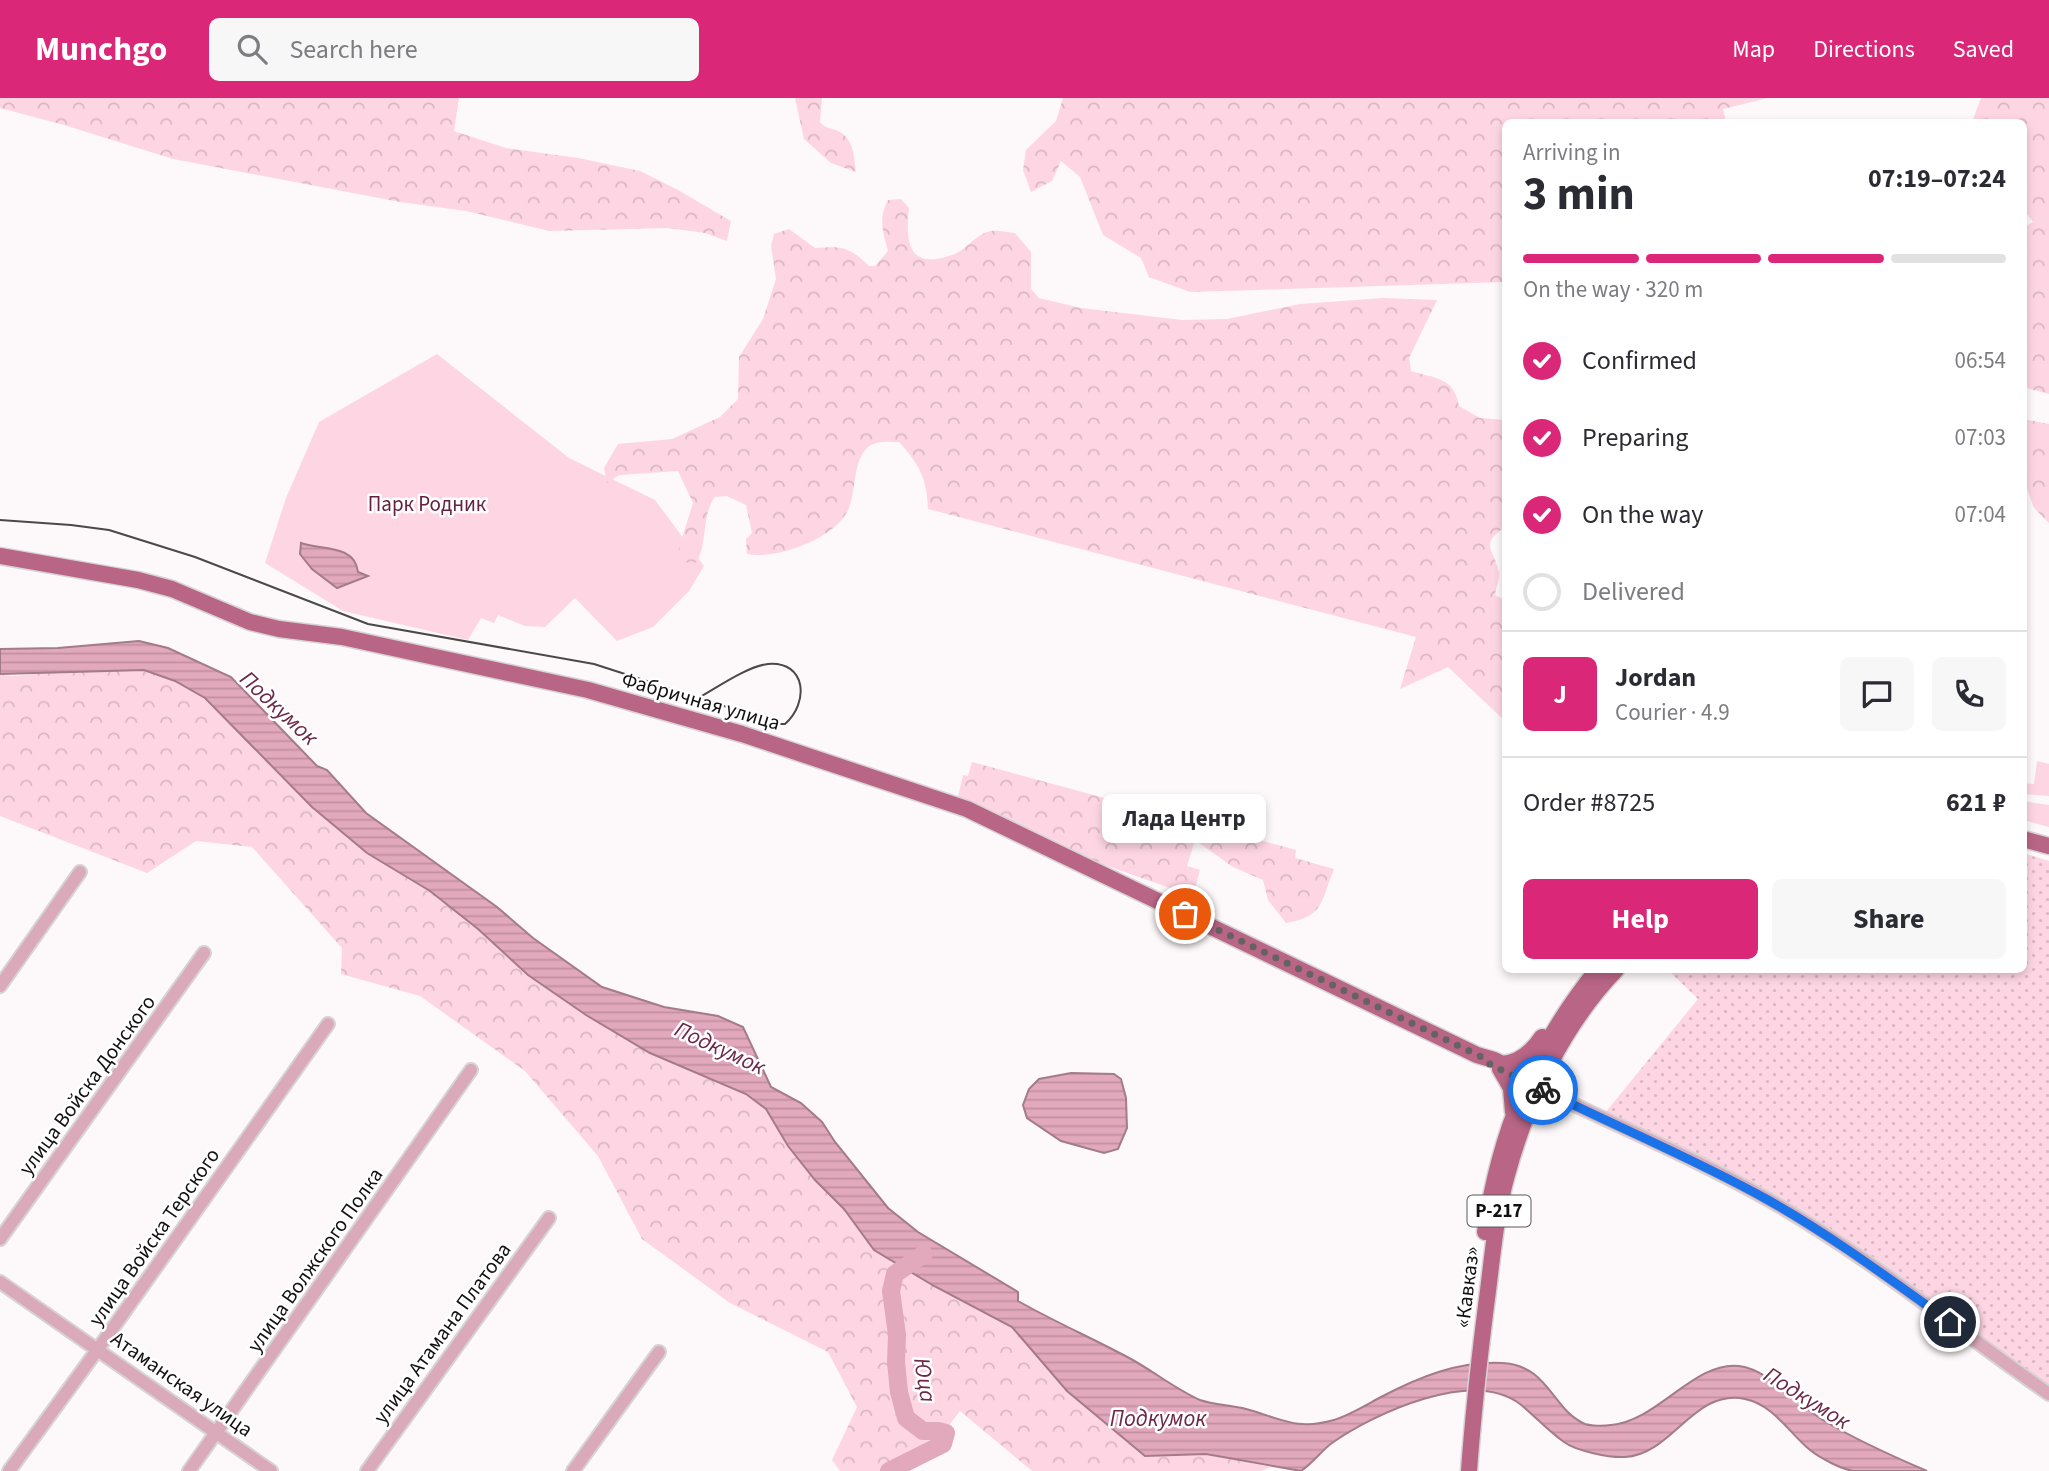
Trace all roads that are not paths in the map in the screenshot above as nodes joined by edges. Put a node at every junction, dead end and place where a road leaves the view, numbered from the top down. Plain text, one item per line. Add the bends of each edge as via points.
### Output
1 (0, 556) edge
2 (2027, 829) edge
3 (2049, 835) edge
4 (2027, 840) edge
5 (2049, 846) edge
6 (80, 872) dead end
7 (204, 953) dead end
8 (1588, 973) edge
9 (1595, 973) edge
10 (1602, 973) edge
11 (1614, 973) edge
12 (0, 986) edge
13 (328, 1024) dead end
14 (1555, 1056) junction
15 (471, 1070) dead end
16 (1529, 1080) junction
17 (1565, 1098) junction
18 (1519, 1121) junction
19 (549, 1218) dead end
20 (1497, 1221) junction
21 (0, 1240) edge
22 (0, 1282) edge
23 (1477, 1339) junction
24 (99, 1349) junction
25 (659, 1352) dead end
26 (2049, 1394) edge
27 (1468, 1418) junction
28 (218, 1433) junction
29 (9, 1471) edge
30 (189, 1471) edge
31 (271, 1471) edge
32 (367, 1471) edge
33 (573, 1471) edge
34 (1459, 1471) edge
35 (1469, 1471) edge

1 - 16 main road, Фабричная улица via 138,580 279,629 342,637 588,690 796,751 967,809
2 - 3 main road
4 - 5 main road
6 - 12 street
7 - 21 street, улица Войска Донского
8 - 16 main road via 1536,1045 1519,1060
9 - 16 main road, «Кавказ» / Р-217 via 1559,1020
10 - 16 street
11 - 14 main road, «Кавказ» / Р-217 via 1582,1011
13 - 24 street, улица Войска Терского
14 - 16 main road, «Кавказ» / Р-217
14 - 17 street via 1553,1077
15 - 28 street, улица Волжского Полка
16 - 17 street
16 - 18 main road, «Кавказ» / Р-217
16 - 18 main road via 1511,1088
16 - 20 main road via 1529,1094 1500,1178
17 - 18 street via 1549,1101
17 - 26 street via 1768,1200 1836,1241
18 - 20 main road, «Кавказ» / Р-217
18 - 23 main road, «Кавказ» / Р-217 via 1498,1161 1491,1190
19 - 32 street, улица Атамана Платова
20 - 23 main road, «Кавказ» / Р-217
22 - 24 street, Атаманская улица
23 - 27 main road, «Кавказ» / Р-217
24 - 28 street, Атаманская улица
24 - 29 street, улица Войска Терского
25 - 33 street
27 - 34 main road, «Кавказ» / Р-217
27 - 35 main road, «Кавказ» / Р-217
28 - 30 street, улица Волжского Полка
28 - 31 street, Атаманская улица

